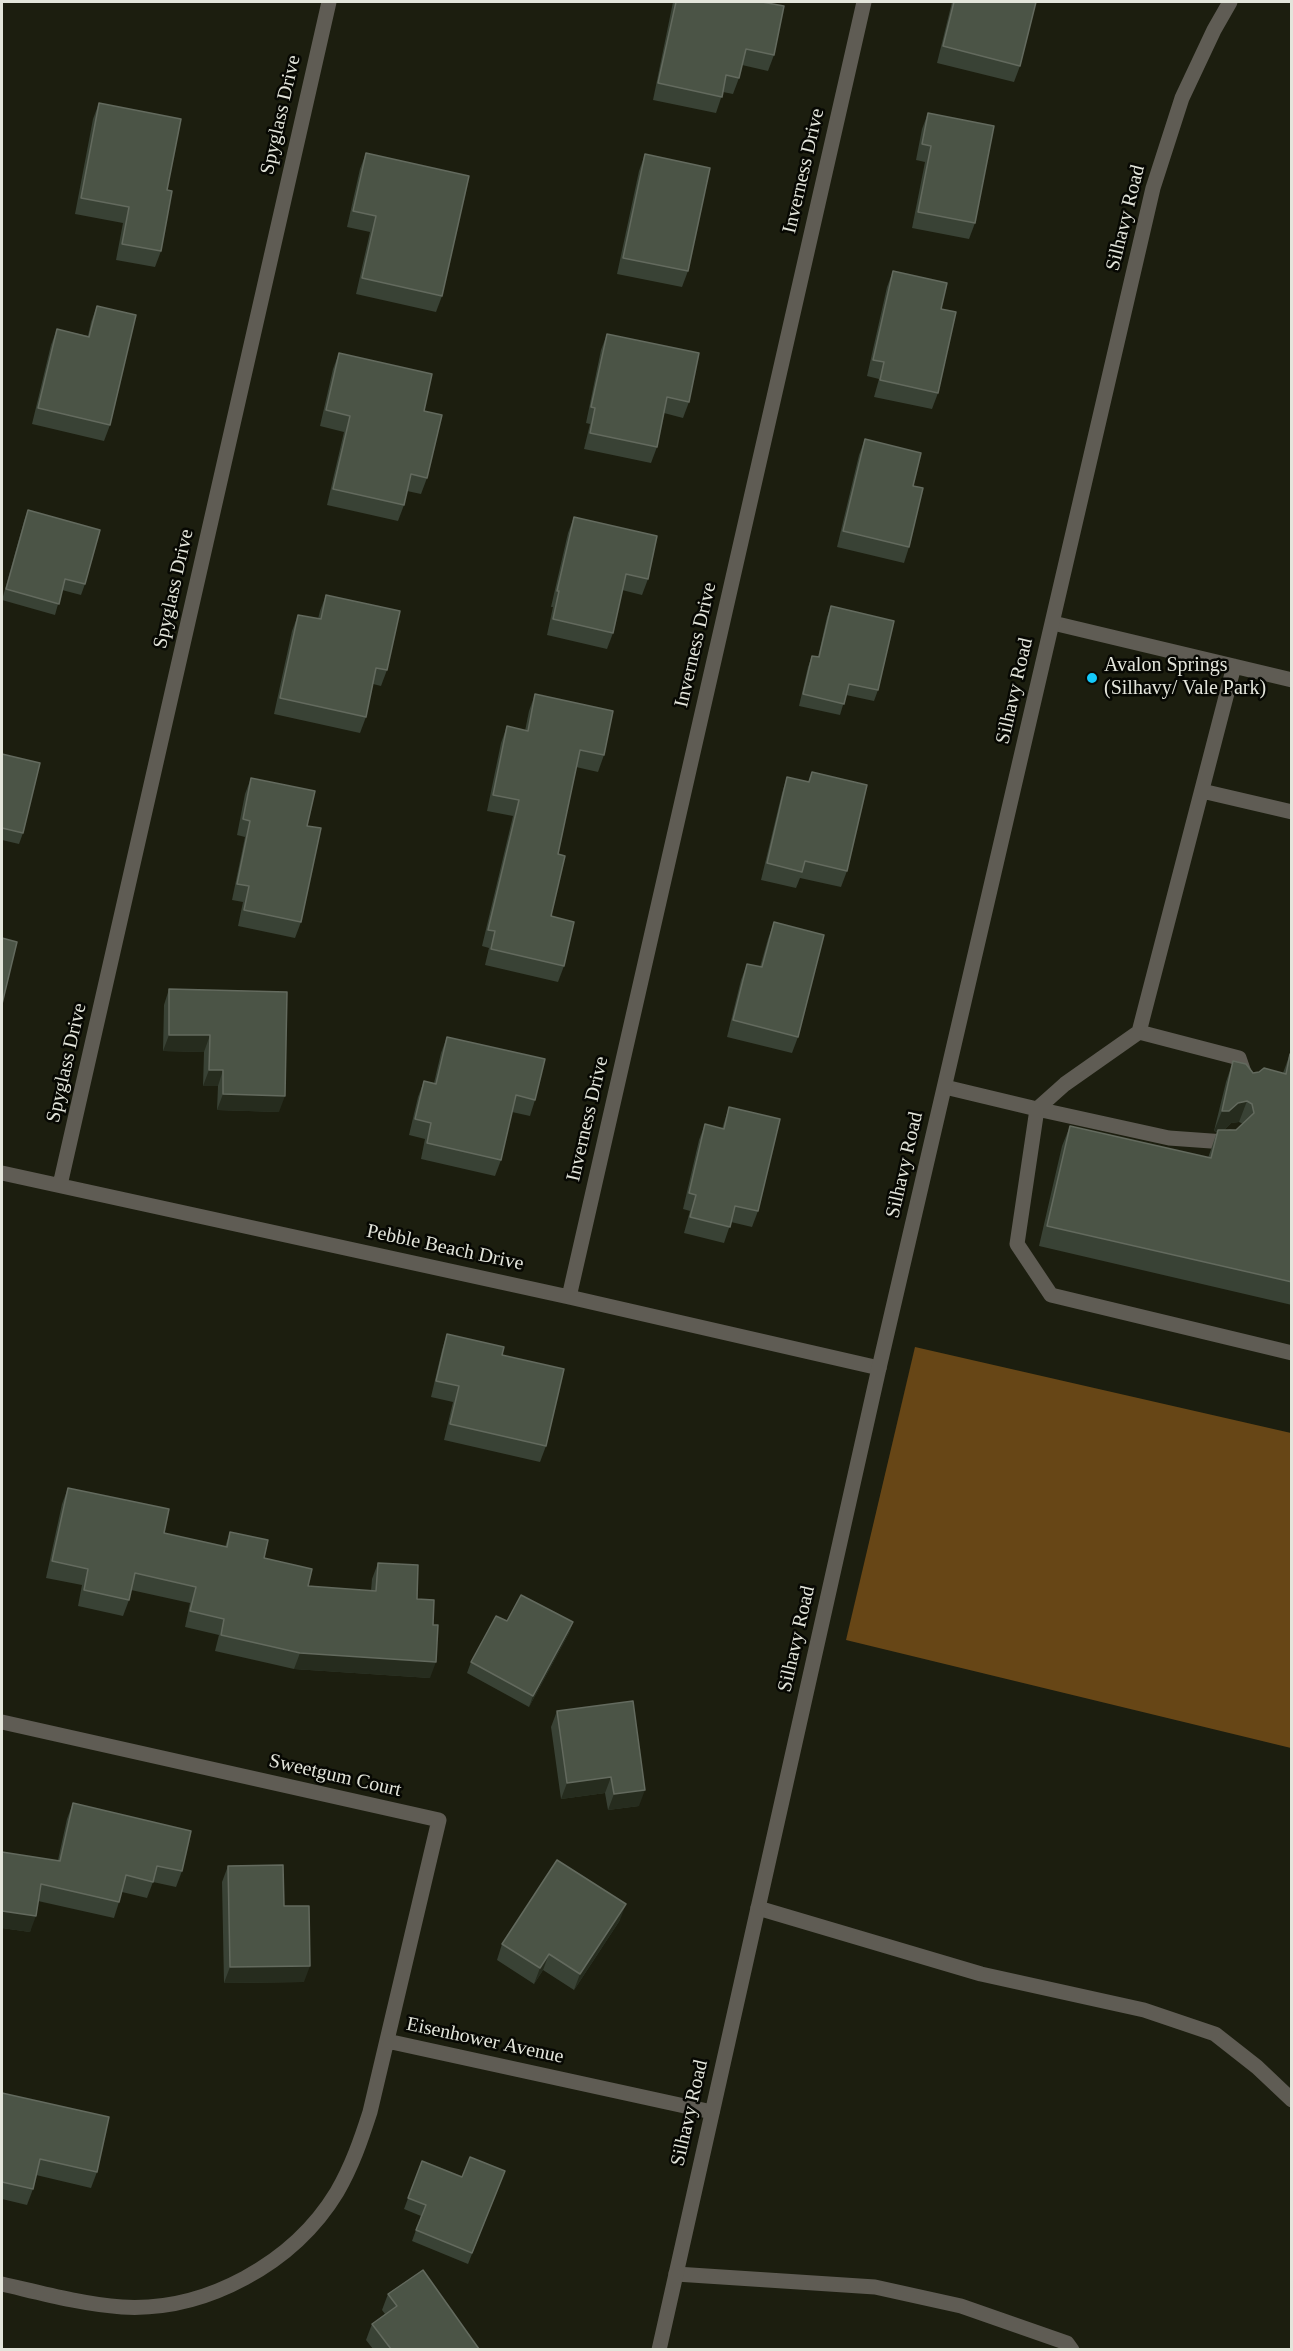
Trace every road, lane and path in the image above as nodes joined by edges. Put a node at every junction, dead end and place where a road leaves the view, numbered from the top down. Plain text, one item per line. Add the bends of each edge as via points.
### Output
1 (329, 2) edge
2 (864, 2) edge
3 (1230, 2) edge
4 (1053, 623) junction
5 (1234, 666) junction
6 (1292, 680) edge
7 (1202, 790) junction
8 (1292, 812) edge
9 (1139, 1032) junction
10 (1248, 1084) edge
11 (945, 1087) junction
12 (1037, 1109) junction
13 (1237, 1131) edge
14 (2, 1173) edge
15 (60, 1185) junction
16 (569, 1297) junction
17 (1292, 1353) edge
18 (879, 1368) junction
19 (2, 1722) edge
20 (758, 1908) junction
21 (387, 2041) junction
22 (1292, 2100) edge
23 (712, 2112) junction
24 (676, 2274) junction
25 (2, 2284) edge
26 (659, 2349) edge
27 (1072, 2349) edge

1 - 15 street, Spyglass Drive
2 - 16 street, Inverness Drive
3 - 4 street, Silhavy Road via 1182,98 1153,188
4 - 5 street
4 - 11 street, Silhavy Road
5 - 6 street
5 - 7 street
7 - 8 street
7 - 9 street
9 - 10 street via 1239,1058
9 - 12 street via 1065,1084
11 - 12 street
11 - 18 street, Silhavy Road
12 - 13 street via 1169,1138 1225,1142
12 - 17 street via 1017,1244 1051,1295
14 - 15 street, Pebble Beach Drive
15 - 16 street, Pebble Beach Drive
16 - 18 street, Pebble Beach Drive
18 - 20 street, Silhavy Road
19 - 21 street, Sweetgum Court via 439,1820
20 - 22 street via 981,1974 1144,2010 1215,2034
20 - 23 street, Silhavy Road
21 - 23 street, Eisenhower Avenue
21 - 25 street, Eisenhower Avenue via 370,2112 337,2193 308,2230 272,2263 223,2288 173,2304 124,2307 73,2301
23 - 24 street, Silhavy Road
24 - 26 street, Silhavy Road
24 - 27 street via 875,2287 961,2306 1067,2343

